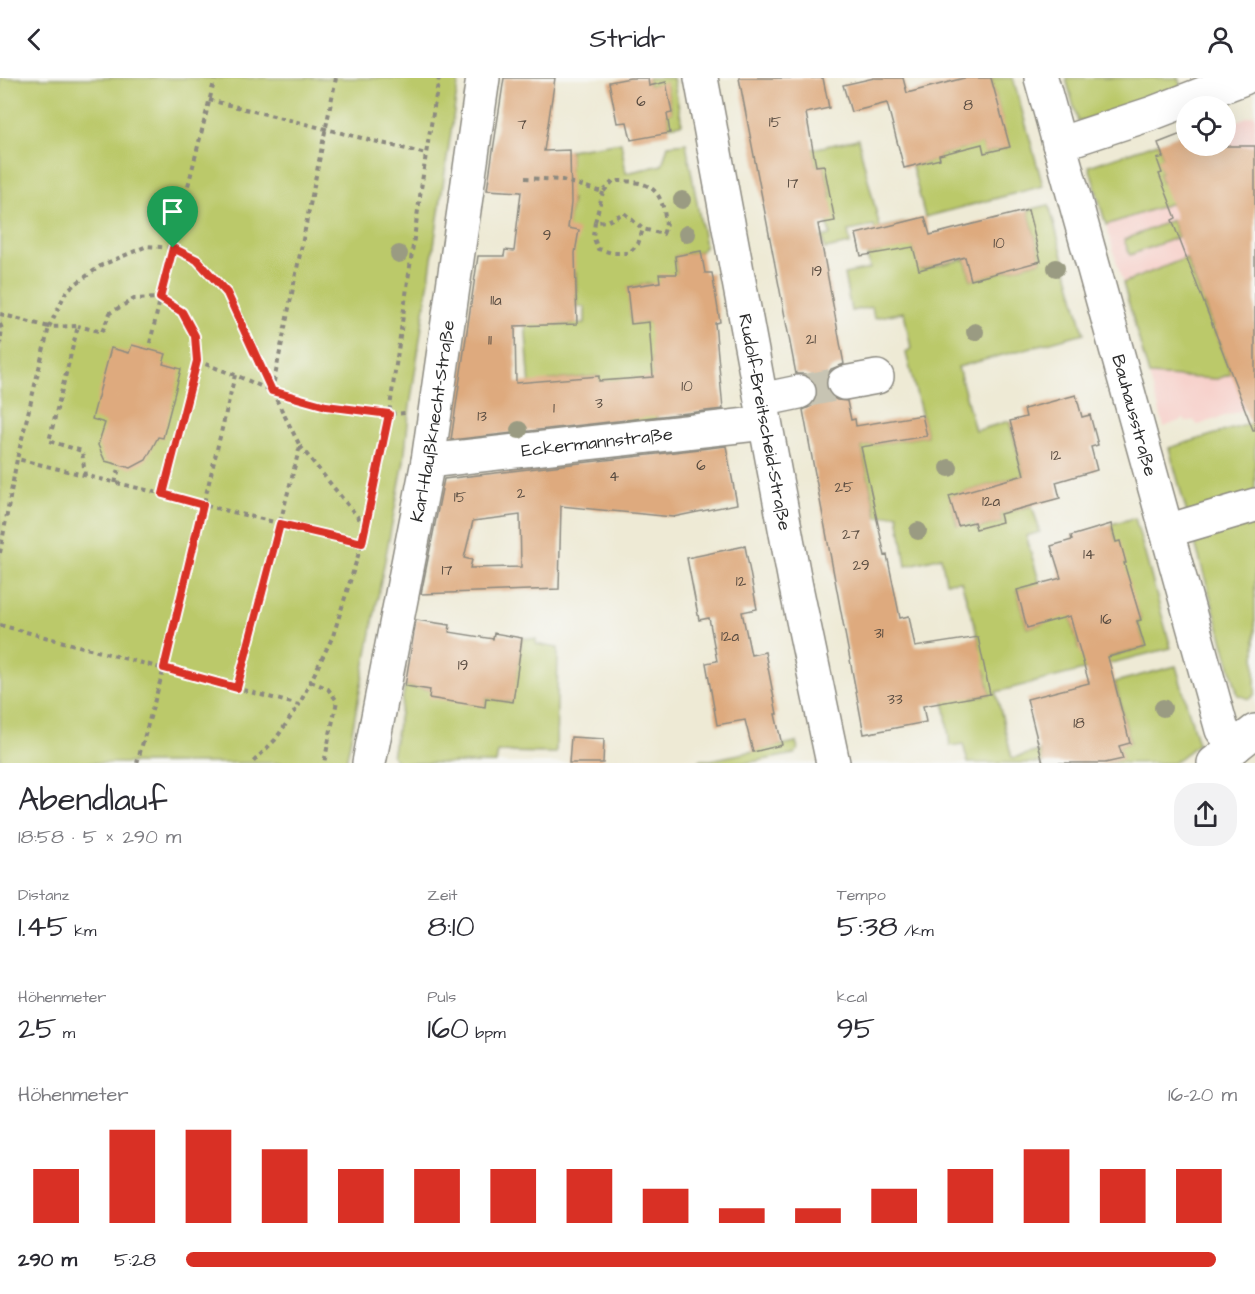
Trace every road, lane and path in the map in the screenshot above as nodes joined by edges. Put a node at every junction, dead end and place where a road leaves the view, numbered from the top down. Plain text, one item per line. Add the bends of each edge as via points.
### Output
1 (215, 78) edge
2 (336, 78) edge
3 (439, 78) edge
4 (483, 78) edge
5 (701, 78) edge
6 (1041, 78) edge
7 (1244, 78) edge
8 (209, 100) junction
9 (326, 129) junction
10 (1059, 144) junction
11 (426, 154) junction
12 (525, 178) dead end
13 (603, 192) junction
14 (595, 222) junction
15 (643, 229) junction
16 (173, 248) junction
17 (160, 298) junction
18 (0, 314) edge
19 (0, 324) edge
20 (78, 326) junction
21 (49, 327) junction
22 (150, 344) dead end
23 (0, 345) edge
24 (197, 361) junction
25 (235, 375) junction
26 (877, 377) dead end
27 (844, 383) tunnel mouth
28 (272, 391) junction
29 (799, 392) tunnel mouth
30 (763, 411) junction
31 (409, 413) dead end
32 (389, 414) junction
33 (300, 446) junction
34 (17, 459) junction
35 (428, 461) junction
36 (120, 465) dead end
37 (85, 476) junction
38 (116, 483) junction
39 (163, 494) junction
40 (203, 505) junction
41 (1255, 505) edge
42 (280, 524) junction
43 (365, 527) junction
44 (1167, 531) junction
45 (362, 543) junction
46 (0, 553) edge
47 (0, 625) edge
48 (164, 668) junction
49 (311, 681) junction
50 (237, 688) junction
51 (298, 705) junction
52 (1235, 747) edge
53 (137, 763) edge
54 (252, 763) edge
55 (324, 763) edge
56 (369, 763) edge
57 (833, 763) edge

1 - 8 path
2 - 9 path
3 - 11 path
4 - 35 street, Karl-Haußknecht-Straße
5 - 30 street, Rudolf-Breitscheid-Straße
6 - 10 street, Bauhausstraße
7 - 10 street
8 - 9 path
8 - 16 path
9 - 11 path
9 - 28 path
10 - 44 street, Bauhausstraße
11 - 32 path
12 - 13 path via 562,180
13 - 14 path
13 - 15 path via 614,182 649,185 662,200 666,225 663,234
14 - 15 path via 624,213
14 - 15 path via 593,236 598,249 612,253 629,253 638,244
16 - 17 path
16 - 21 path via 147,246 102,266 67,290
16 - 28 path via 197,260 227,293
17 - 20 path via 134,298 110,313 102,332
17 - 22 path
17 - 24 path via 182,312 195,336
18 - 21 path
19 - 23 path
20 - 21 path
20 - 37 path via 49,441 82,450
21 - 34 path
24 - 25 path
24 - 39 path
25 - 28 path
25 - 40 path
26 - 27 street
28 - 32 path via 326,406
28 - 33 path
29 - 30 street, Eckermannstraße
30 - 35 street, Eckermannstraße
30 - 57 street, Rudolf-Breitscheid-Straße
31 - 32 path
32 - 43 path
33 - 42 path
33 - 43 path
34 - 37 path
34 - 46 path
35 - 56 street, Karl-Haußknecht-Straße
36 - 38 path
37 - 38 path
38 - 39 path
39 - 40 path
40 - 42 path
40 - 48 path
41 - 44 street
42 - 45 path
42 - 50 path
43 - 45 path
44 - 52 street, Bauhausstraße via 1222,730
45 - 49 path via 333,636
47 - 48 path
48 - 50 path
48 - 53 path
49 - 51 path
49 - 55 path via 328,689 337,701
50 - 51 path
51 - 54 path

